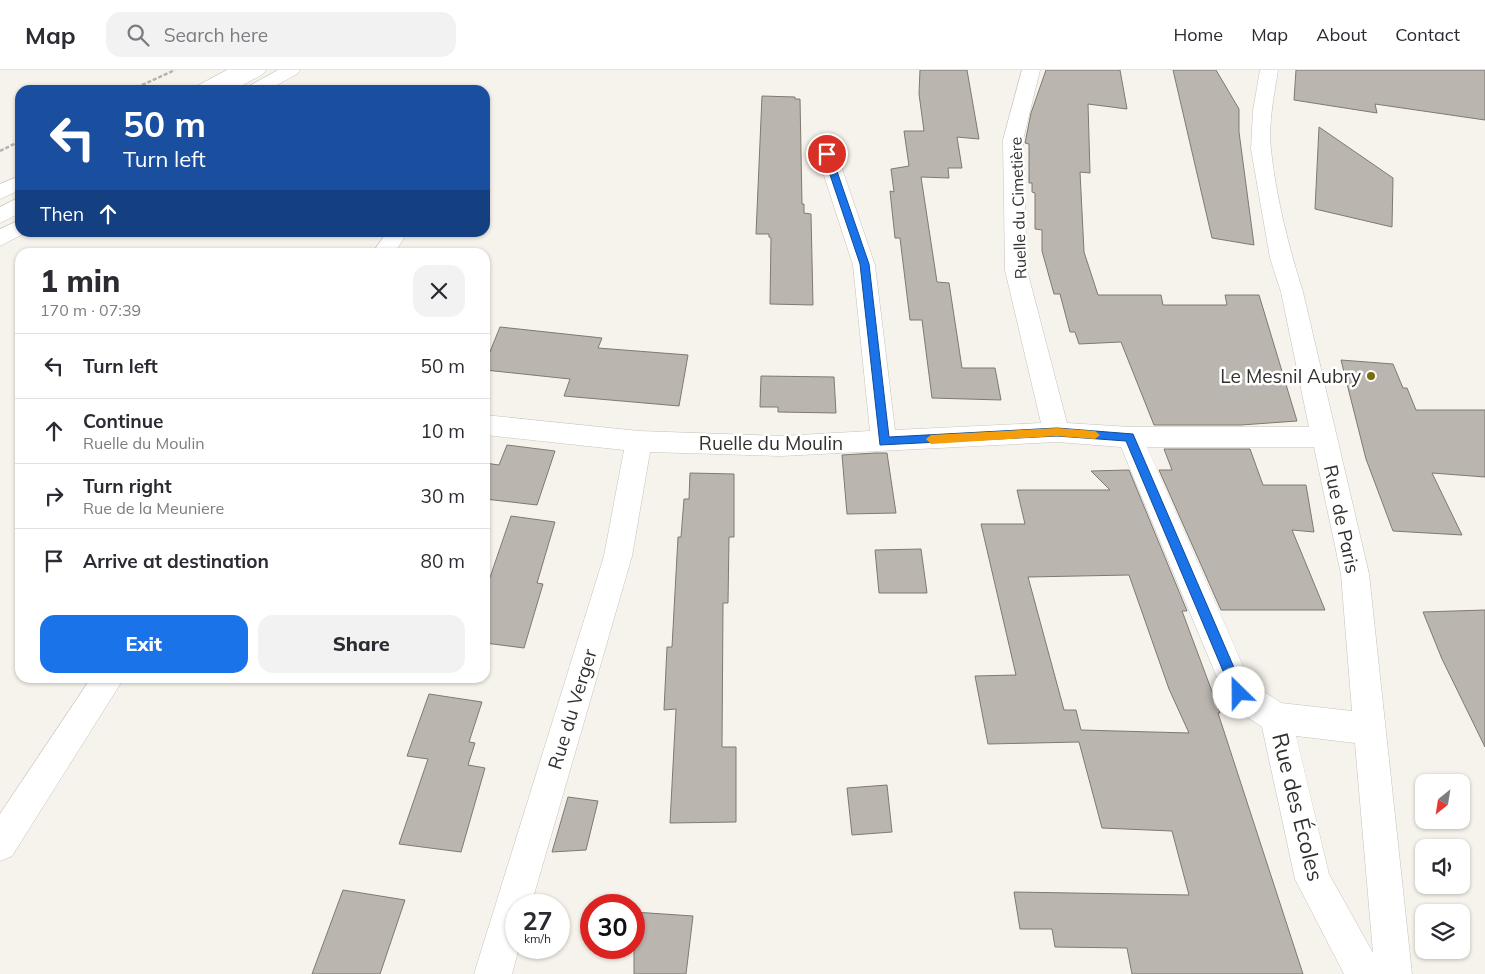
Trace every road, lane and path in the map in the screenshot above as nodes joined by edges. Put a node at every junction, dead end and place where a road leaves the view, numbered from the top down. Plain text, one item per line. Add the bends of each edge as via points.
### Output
1 (174, 70) edge
2 (241, 70) edge
3 (257, 70) edge
4 (291, 70) edge
5 (1031, 70) edge
6 (1269, 70) edge
7 (142, 85) edge
8 (212, 85) edge
9 (229, 85) edge
10 (264, 85) edge
11 (15, 144) edge
12 (0, 151) edge
13 (827, 154) dead end
14 (15, 184) edge
15 (0, 192) edge
16 (15, 207) edge
17 (0, 216) edge
18 (15, 230) edge
19 (394, 237) edge
20 (0, 239) edge
21 (387, 248) edge
22 (490, 426) edge
23 (1057, 432) junction
24 (1130, 437) junction
25 (1324, 437) junction
26 (639, 441) junction
27 (884, 442) junction
28 (107, 683) edge
29 (1276, 718) junction
30 (1370, 729) junction
31 (0, 844) edge
32 (493, 974) edge
33 (1364, 974) edge
34 (1393, 974) edge

1 - 7 path
2 - 8 street
3 - 9 street
4 - 10 street
5 - 23 street, Ruelle du Cimetière via 1013,140 1016,270
6 - 25 street, Rue de Paris via 1262,111 1261,149 1281,258 1292,292
11 - 12 path
13 - 27 street via 864,264
14 - 15 street
16 - 17 street
18 - 20 street
19 - 21 street
22 - 26 street, Ruelle du Moulin
23 - 24 street, Ruelle du Moulin
23 - 27 street, Ruelle du Moulin
24 - 25 street, Ruelle du Moulin
24 - 29 street, Rue des Écoles via 1239,693
25 - 30 street, Rue de Paris via 1355,574
26 - 27 street, Ruelle du Moulin via 781,446
26 - 32 street, Rue du Verger via 618,556
28 - 31 street
29 - 30 street, Rue des Écoles
29 - 33 street, Rue des Écoles via 1313,879
30 - 34 street, Rue de Paris

